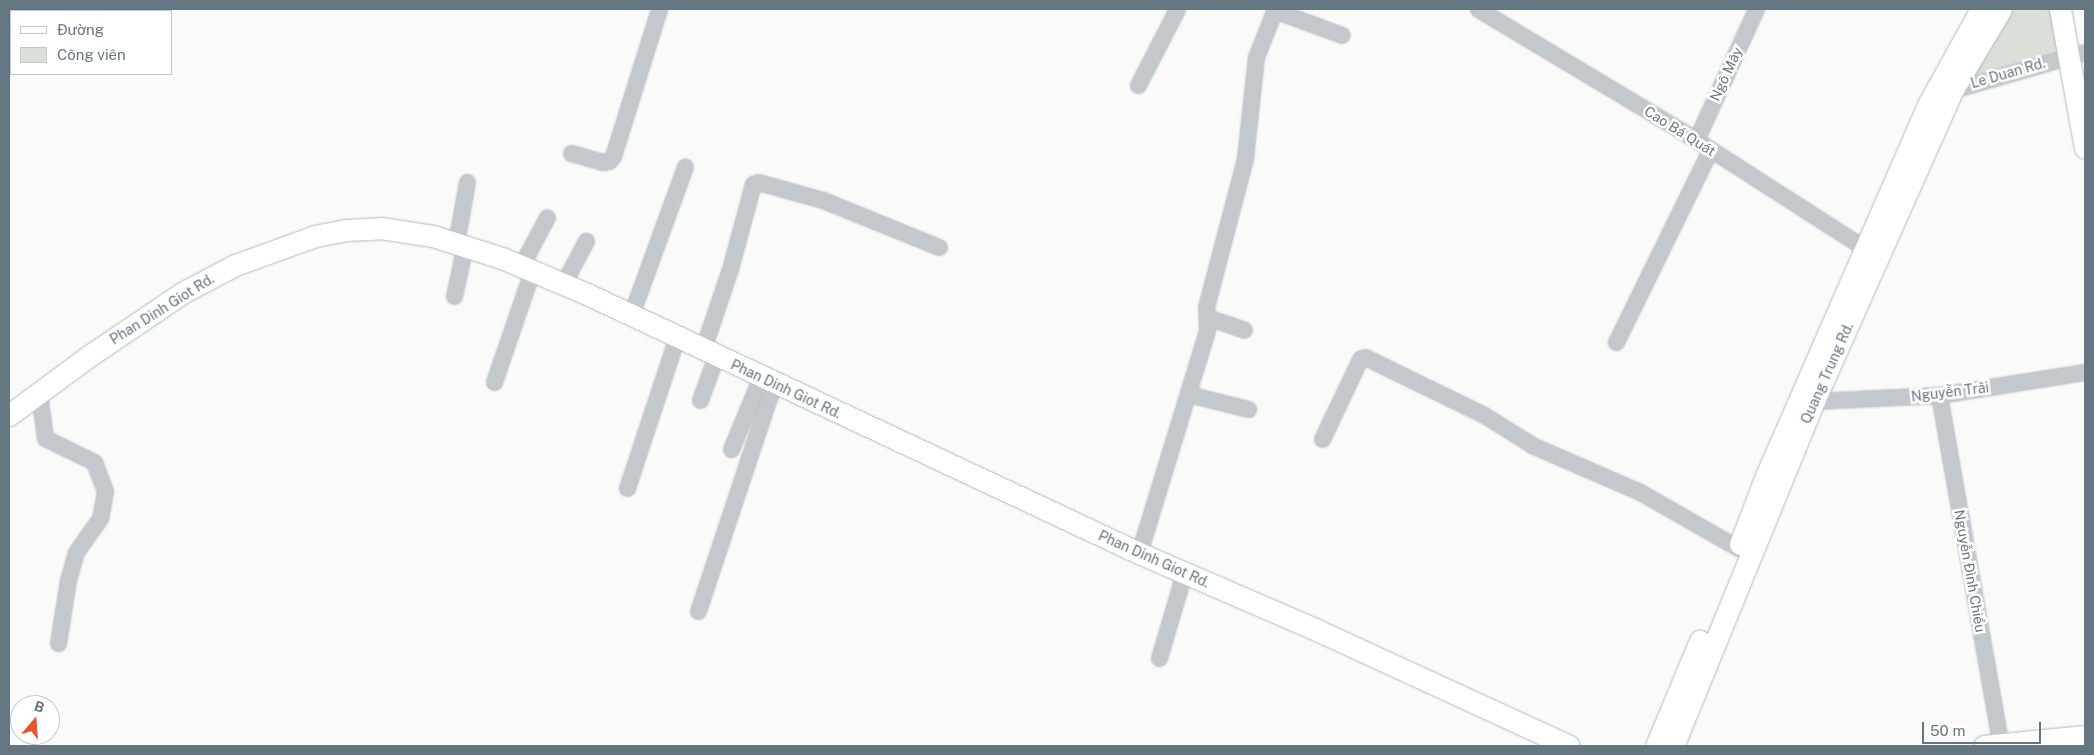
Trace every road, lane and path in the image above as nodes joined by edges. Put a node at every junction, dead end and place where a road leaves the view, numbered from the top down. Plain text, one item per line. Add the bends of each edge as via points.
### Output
1 (659, 9) edge
2 (1177, 9) edge
3 (1478, 9) edge
4 (1756, 9) edge
5 (1981, 9) edge
6 (2001, 9) edge
7 (2060, 9) edge
8 (1275, 10) edge
9 (1342, 35) dead end
10 (2077, 54) edge
11 (1138, 85) dead end
12 (1953, 89) junction
13 (1932, 98) junction
14 (1696, 140) junction
15 (2085, 148) edge
16 (1710, 150) junction
17 (571, 153) dead end
18 (686, 167) dead end
19 (467, 182) dead end
20 (546, 217) dead end
21 (586, 241) dead end
22 (460, 244) junction
23 (938, 247) dead end
24 (1872, 252) junction
25 (526, 268) junction
26 (563, 284) junction
27 (454, 296) dead end
28 (631, 315) junction
29 (1207, 317) junction
30 (1244, 330) dead end
31 (676, 337) junction
32 (1616, 342) dead end
33 (710, 353) junction
34 (2085, 372) edge
35 (768, 380) junction
36 (494, 382) dead end
37 (39, 393) junction
38 (1188, 394) junction
39 (1939, 395) junction
40 (700, 400) dead end
41 (1814, 401) junction
42 (1248, 409) dead end
43 (9, 415) edge
44 (1322, 439) dead end
45 (731, 449) dead end
46 (627, 488) dead end
47 (1738, 548) junction
48 (1139, 553) junction
49 (1184, 573) junction
50 (698, 611) dead end
51 (58, 643) dead end
52 (1159, 658) dead end
53 (2085, 736) edge
54 (1570, 746) edge
55 (1656, 746) edge
56 (1673, 746) edge
57 (1995, 746) edge

1 - 17 street via 610,161 602,162
2 - 11 street
3 - 14 street, Cao Bá Quát
4 - 14 street, Ngô Mây
5 - 13 main road, Quang Trung Rd.
6 - 12 main road, Quang Trung Rd.
7 - 10 main road
8 - 9 street
8 - 29 street via 1256,56 1244,158 1206,307
10 - 12 street, Le Duan Rd.
10 - 15 main road
12 - 13 street, Le Duan Rd.
12 - 24 main road, Quang Trung Rd.
13 - 24 main road, Quang Trung Rd.
14 - 16 street, Cao Bá Quát
16 - 24 street, Cao Bá Quát
16 - 32 street
18 - 28 street
19 - 22 street
20 - 25 street
21 - 26 street
22 - 25 main road, Phan Dinh Giot Rd.
22 - 27 street
22 - 37 main road, Phan Dinh Giot Rd. via 380,228 331,233 286,246 235,265 182,293
23 - 33 street via 823,200 758,182 753,184
24 - 41 main road, Quang Trung Rd.
24 - 47 main road, Quang Trung Rd. via 1766,476
25 - 26 main road, Phan Dinh Giot Rd.
25 - 36 street
26 - 28 main road, Phan Dinh Giot Rd.
28 - 31 main road, Phan Dinh Giot Rd.
29 - 30 street
29 - 38 street via 1207,330
31 - 33 main road, Phan Dinh Giot Rd.
31 - 46 street
33 - 35 main road, Phan Dinh Giot Rd.
33 - 40 street
34 - 39 street, Nguyễn Trãi
35 - 45 street
35 - 48 main road, Phan Dinh Giot Rd.
35 - 50 street
37 - 43 main road, Phan Dinh Giot Rd.
37 - 51 street via 45,438 94,462 105,491 100,518 76,552
38 - 42 street
38 - 48 street
39 - 41 street, Nguyễn Trãi
39 - 57 street, Nguyễn Đình Chiểu
41 - 56 main road, Quang Trung Rd.
44 - 47 street via 1360,359 1365,357 1484,415 1532,445 1640,492
47 - 55 main road, Quang Trung Rd.
48 - 49 main road, Phan Dinh Giot Rd.
49 - 52 street
49 - 54 main road, Phan Dinh Giot Rd.
53 - 57 main road

